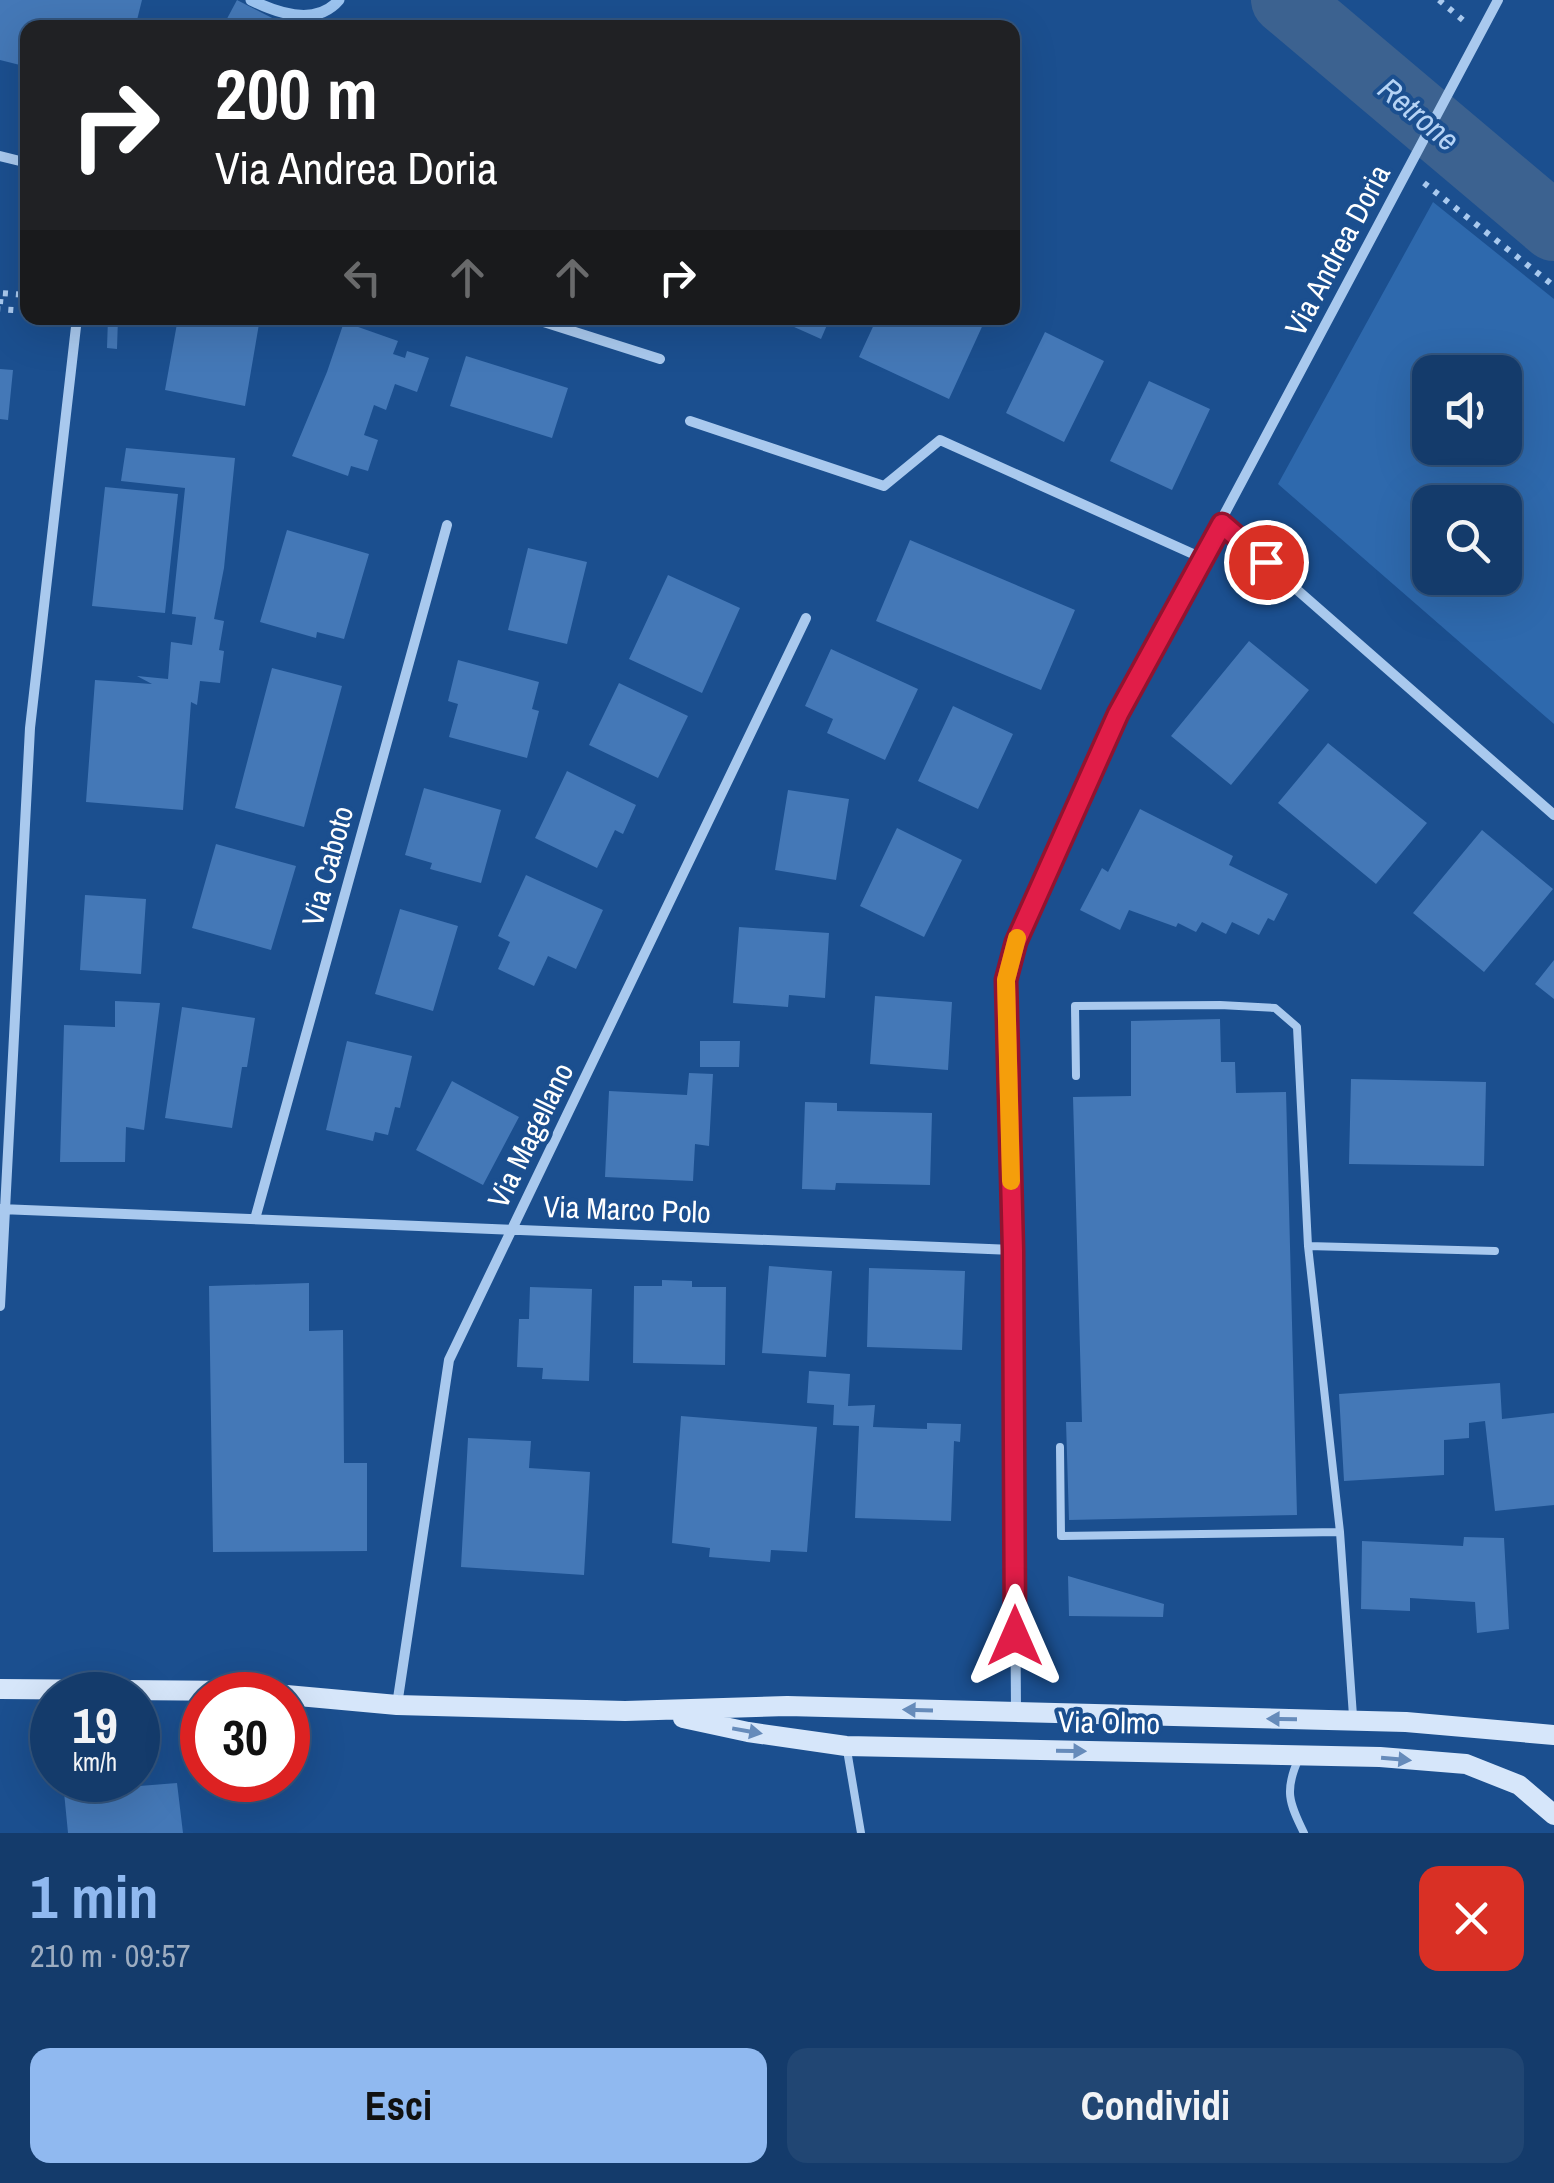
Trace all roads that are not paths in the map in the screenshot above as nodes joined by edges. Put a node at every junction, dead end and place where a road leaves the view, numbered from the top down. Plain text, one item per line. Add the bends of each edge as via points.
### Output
1 (1498, 0) edge
2 (76, 325) edge
3 (552, 325) edge
4 (660, 359) dead end
5 (690, 421) dead end
6 (1222, 524) junction
7 (447, 526) dead end
8 (1202, 558) junction
9 (806, 618) dead end
10 (1554, 815) edge
11 (1076, 1076) dead end
12 (2, 1209) edge
13 (255, 1220) junction
14 (512, 1230) junction
15 (1308, 1246) junction
16 (1013, 1250) junction
17 (1495, 1250) dead end
18 (0, 1306) edge
19 (1060, 1447) dead end
20 (1340, 1532) junction
21 (0, 1689) edge
22 (397, 1705) junction
23 (652, 1711) junction
24 (1016, 1713) junction
25 (1353, 1721) junction
26 (1554, 1735) edge
27 (846, 1746) junction
28 (1301, 1756) junction
29 (1554, 1815) edge
30 (861, 1833) edge
31 (1304, 1833) edge

1 - 6 street, Via Andrea Doria
2 - 12 street via 30,728
3 - 4 street
5 - 8 street via 884,486 940,440
6 - 8 street, Via Andrea Doria
6 - 10 street
7 - 13 street, Via Caboto
8 - 16 street, Via Andrea Doria via 1118,714 1016,942 1006,980
9 - 14 street, Via Magellano
11 - 15 lane via 1075,1006 1275,1008 1298,1026
12 - 13 street, Via Marco Polo
12 - 18 street
13 - 14 street, Via Marco Polo
14 - 16 street, Via Marco Polo
14 - 22 street, Via Magellano via 449,1360
15 - 17 lane
15 - 20 lane
16 - 24 street, Via Andrea Doria
19 - 20 lane via 1061,1536
20 - 25 lane
21 - 22 main road, Via Olmo via 243,1691
22 - 23 main road, Via Olmo
24 -> 23 main road, Via Olmo via 787,1706
23 -> 27 main road, Via Olmo
25 -> 24 main road, Via Olmo
25 - 26 main road, Via Olmo
27 -> 28 main road, Via Olmo
27 - 30 lane
28 -> 29 main road, Via Olmo via 1466,1764 1518,1785
28 - 31 lane via 1288,1803

